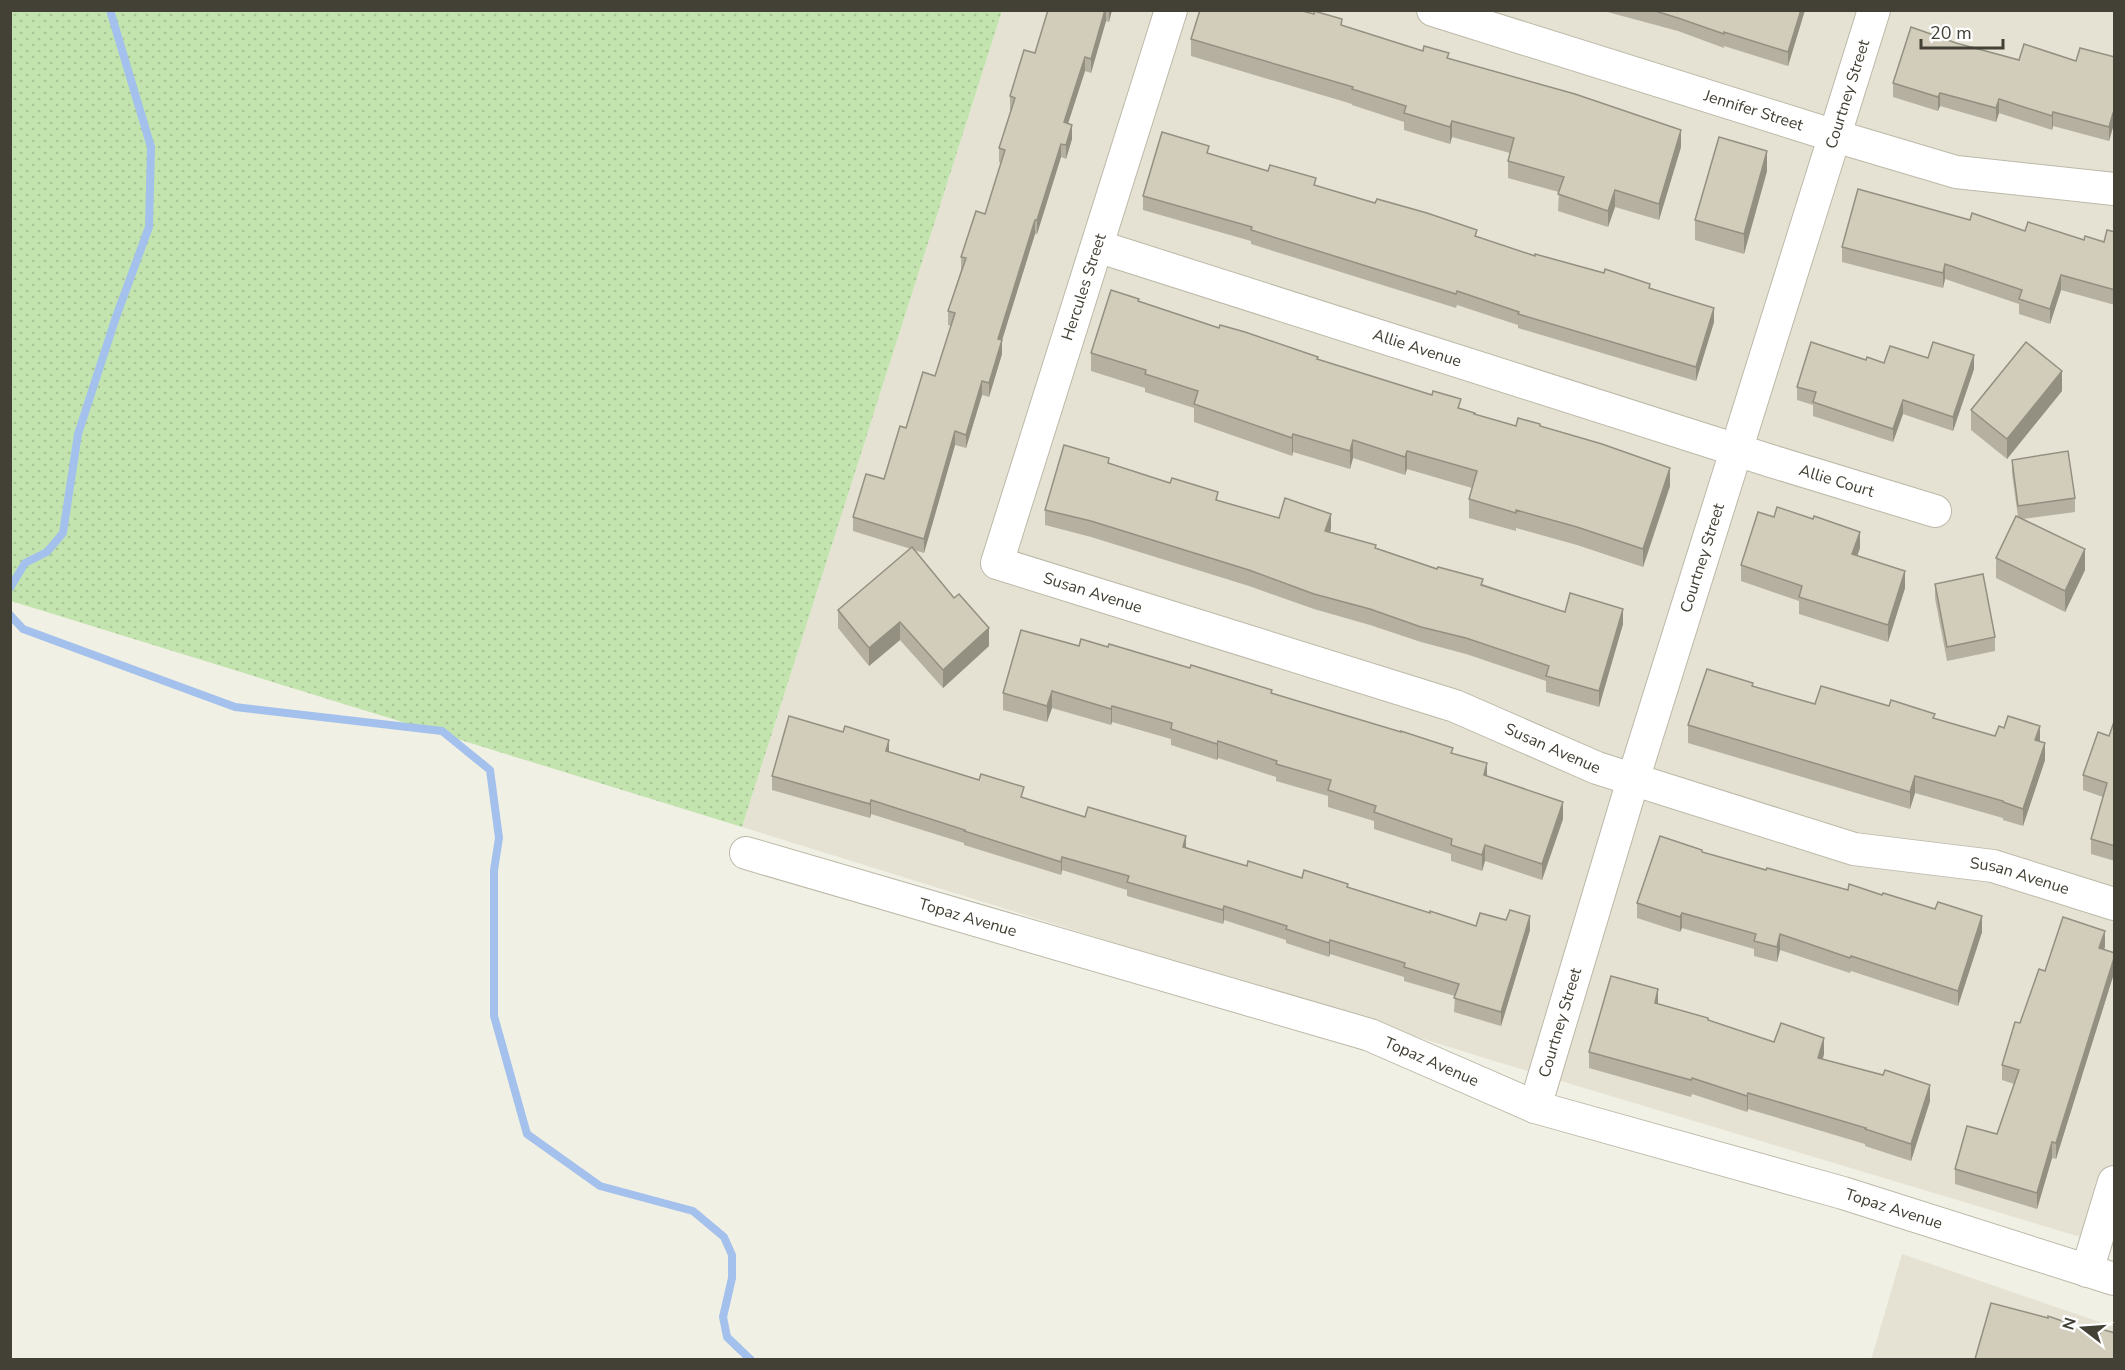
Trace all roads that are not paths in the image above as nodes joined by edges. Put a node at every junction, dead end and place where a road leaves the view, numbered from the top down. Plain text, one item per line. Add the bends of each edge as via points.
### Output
1 (1170, 10) edge
2 (1433, 10) edge
3 (1874, 10) edge
4 (1835, 136) junction
5 (2115, 189) edge
6 (1097, 246) junction
7 (1736, 449) junction
8 (1935, 511) dead end
9 (997, 563) joint
10 (1633, 780) junction
11 (746, 853) dead end
12 (2115, 904) edge
13 (1535, 1107) junction
14 (2115, 1182) edge
15 (2101, 1275) edge

1 - 6 street, Hercules Street
2 - 4 street, Jennifer Street
3 - 4 street, Courtney Street
4 - 5 street, Jennifer Street via 1956,172
4 - 7 street, Courtney Street
6 - 7 street, Allie Avenue
6 - 9 street, Hercules Street
7 - 8 street, Allie Court
7 - 10 street, Courtney Street
9 - 10 street, Susan Avenue via 1455,706
10 - 12 street, Susan Avenue via 1854,849 1993,866
10 - 13 street, Courtney Street
11 - 13 street, Topaz Avenue via 1370,1035
13 - 15 street, Topaz Avenue via 1843,1193
14 - 15 street

